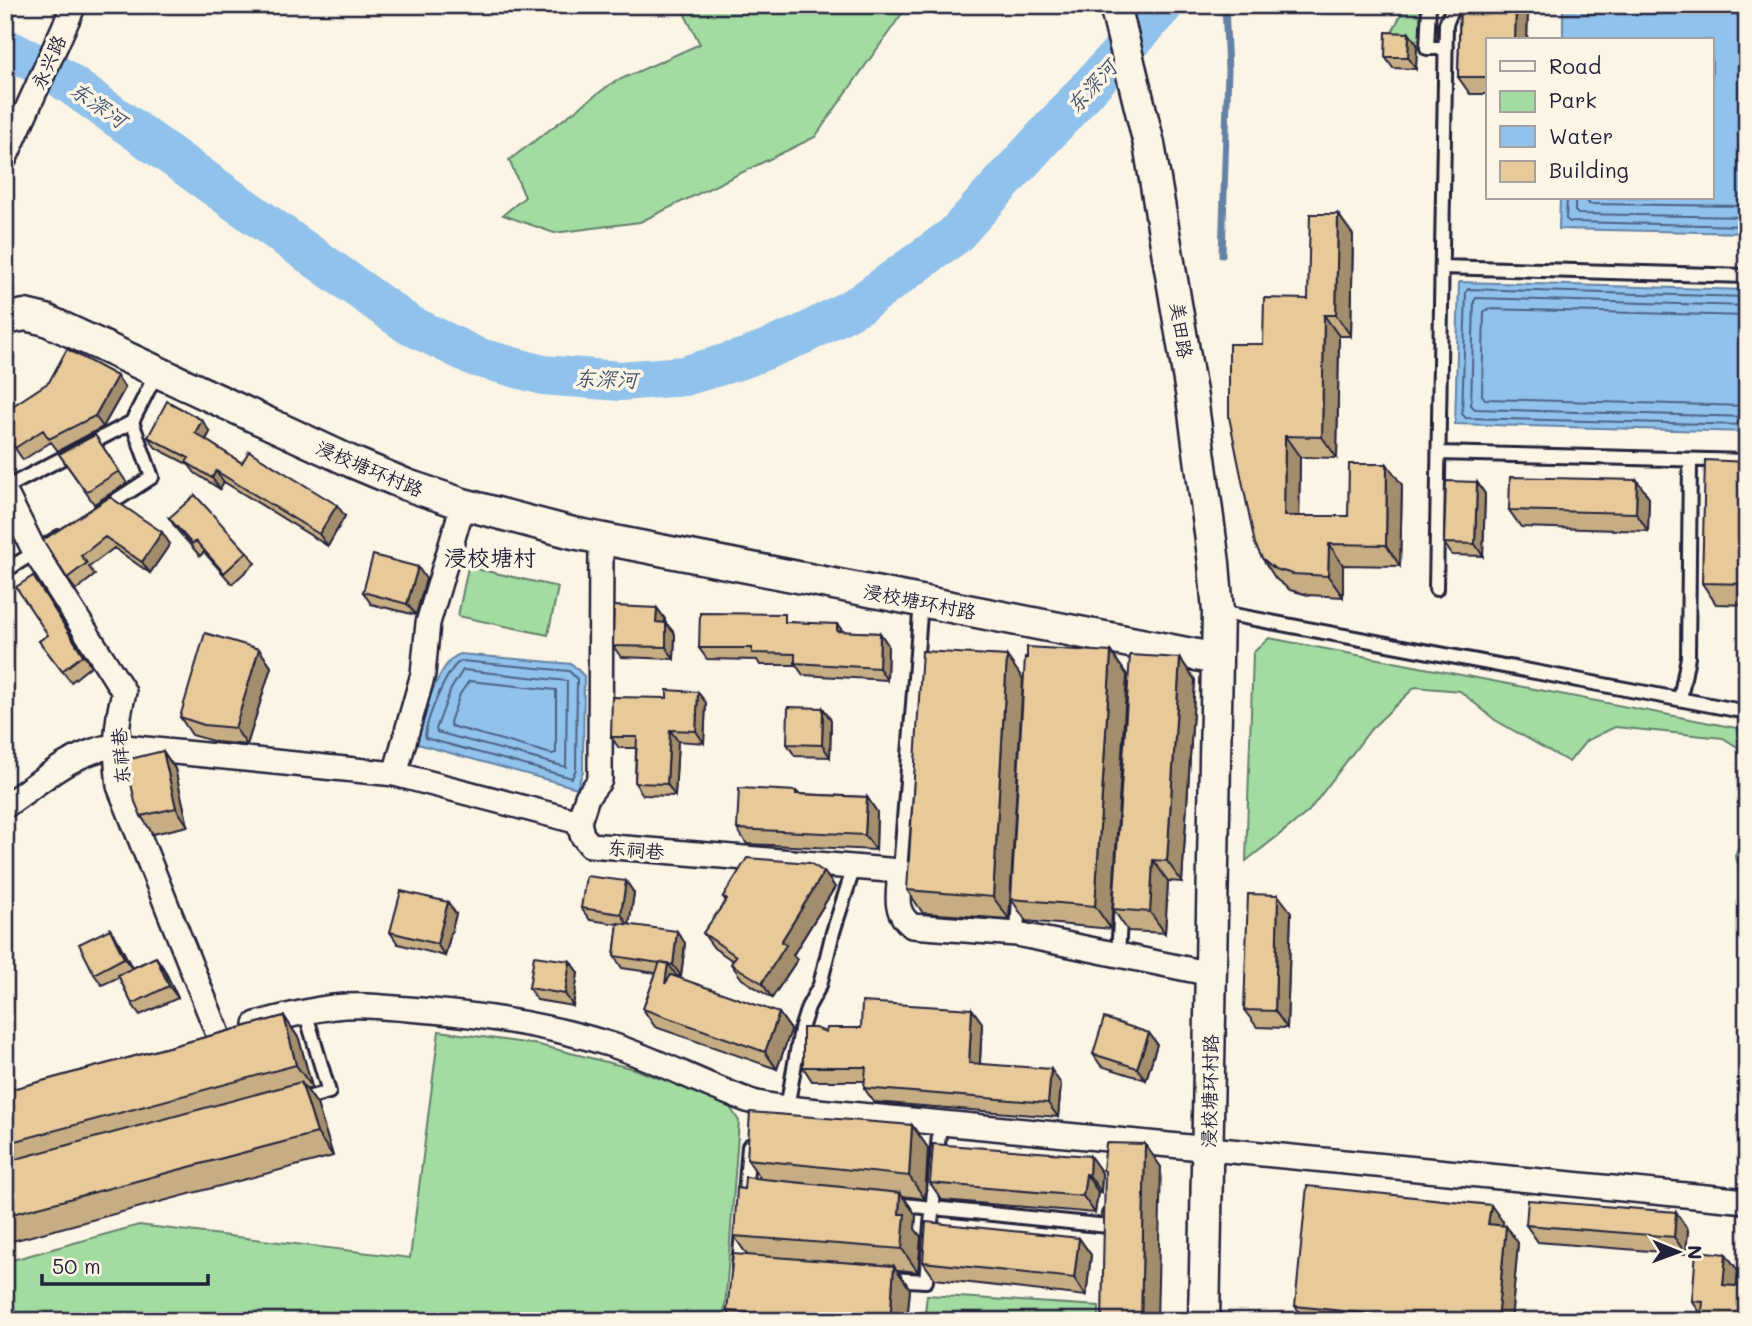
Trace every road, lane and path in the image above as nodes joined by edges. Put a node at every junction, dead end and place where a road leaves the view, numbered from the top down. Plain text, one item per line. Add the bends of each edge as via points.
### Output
1 (74, 5) edge
2 (1115, 5) edge
3 (1429, 5) edge
4 (1454, 5) edge
5 (1446, 48) junction
6 (5, 158) edge
7 (1442, 267) junction
8 (1747, 276) edge
9 (5, 319) edge
10 (157, 372) junction
11 (132, 422) junction
12 (1439, 453) junction
13 (1690, 460) junction
14 (1747, 461) edge
15 (5, 490) edge
16 (463, 504) junction
17 (93, 515) edge
18 (70, 530) edge
19 (601, 538) junction
20 (35, 552) junction
21 (5, 571) edge
22 (1436, 589) dead end
23 (921, 601) junction
24 (1218, 612) junction
25 (1217, 659) junction
26 (1680, 699) junction
27 (1747, 712) edge
28 (115, 746) junction
29 (395, 774) junction
30 (5, 806) edge
31 (579, 822) junction
32 (854, 867) junction
33 (901, 872) junction
34 (1020, 880) edge
35 (1122, 887) edge
36 (1017, 934) junction
37 (1118, 955) junction
38 (1211, 974) junction
39 (305, 1012) junction
40 (218, 1034) junction
41 (191, 1042) edge
42 (289, 1103) edge
43 (787, 1108) junction
44 (751, 1114) junction
45 (940, 1123) junction
46 (1208, 1150) junction
47 (1110, 1201) edge
48 (1747, 1201) edge
49 (879, 1203) edge
50 (932, 1208) junction
51 (752, 1268) edge
52 (873, 1277) edge
53 (1204, 1321) edge

1 - 6 street, 永兴路
2 - 24 street, 美田路 via 1149,144 1172,270 1201,457
3 - 5 lane via 1427,48
4 - 5 lane via 1446,24
5 - 7 lane
7 - 8 lane
7 - 12 lane
9 - 10 street, 浸校塘环村路 via 35,316
10 - 11 lane
10 - 16 street, 浸校塘环村路 via 352,463
11 - 15 lane
11 - 17 lane via 152,477
12 - 13 lane
12 - 22 lane
13 - 14 lane
13 - 26 lane via 1688,657
15 - 20 street, 东祥巷
16 - 19 street, 浸校塘环村路
16 - 29 street via 428,623 423,674
18 - 20 lane
19 - 23 street, 浸校塘环村路
19 - 31 street via 600,780 587,797
20 - 21 lane
20 - 28 street, 东祥巷 via 124,692
23 - 25 street, 浸校塘环村路 via 1035,630 1138,650
23 - 33 lane
24 - 25 street, 美田路
24 - 26 lane
25 - 38 street, 浸校塘环村路
26 - 27 lane
28 - 29 street
28 - 30 street via 95,748 77,757
28 - 40 street, 东祥巷 via 119,786
29 - 31 street
31 - 32 street, 东祠巷 via 590,845
32 - 33 street, 东祠巷
32 - 43 lane via 820,985 801,1029
33 - 36 street via 898,908 912,926
34 - 36 lane
35 - 37 lane
36 - 37 street
37 - 38 street
38 - 46 street, 浸校塘环村路
39 - 40 street
39 - 42 lane via 329,1092
39 - 44 street via 366,1006 553,1028 624,1050
40 - 41 street
43 - 44 street
43 - 45 street
44 - 51 lane via 748,1199 739,1268
45 - 46 street via 1113,1147
45 - 50 lane
46 - 48 street
46 - 53 street, 浸校塘环村路
47 - 50 lane via 1108,1226
49 - 50 lane
50 - 52 lane via 926,1281

